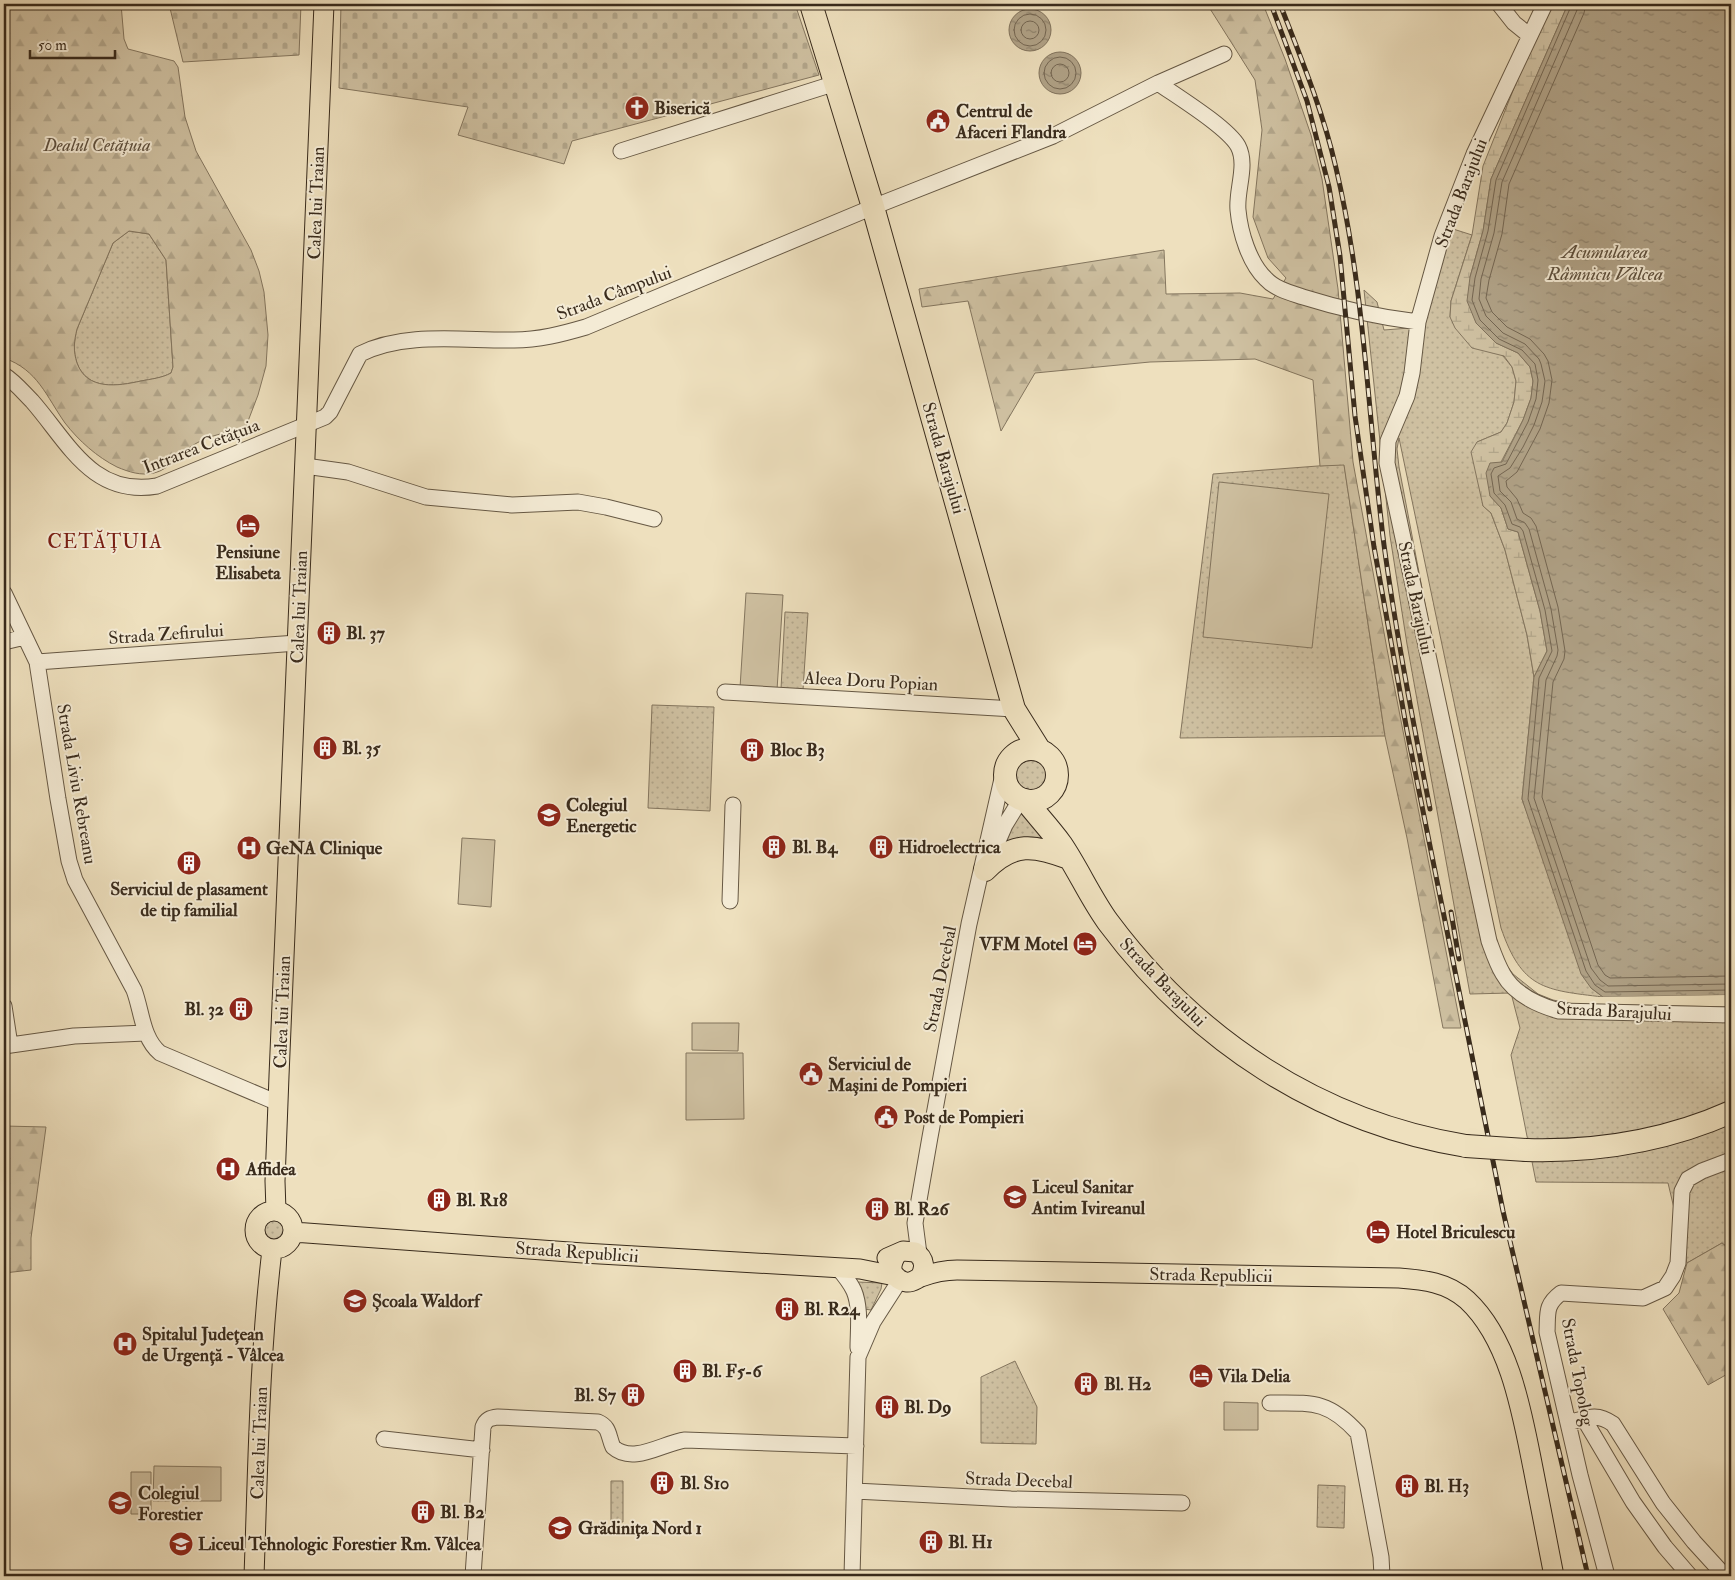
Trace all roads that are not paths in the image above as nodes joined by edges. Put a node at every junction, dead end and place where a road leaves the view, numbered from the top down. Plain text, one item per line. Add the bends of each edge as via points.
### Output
1 (324, 4) edge
2 (811, 4) edge
3 (1499, 4) edge
4 (1545, 4) edge
5 (1530, 36) junction
6 (1224, 54) dead end
7 (836, 83) junction
8 (1158, 83) junction
9 (621, 151) dead end
10 (873, 207) junction
11 (1418, 322) junction
12 (4, 375) edge
13 (306, 425) junction
14 (305, 466) junction
15 (654, 519) dead end
16 (4, 593) edge
17 (25, 637) junction
18 (4, 642) edge
19 (297, 643) junction
20 (37, 662) junction
21 (725, 692) dead end
22 (1014, 709) junction
23 (1039, 749) junction
24 (1007, 765) junction
25 (1056, 784) junction
26 (1023, 800) junction
27 (733, 805) dead end
28 (1065, 851) junction
29 (985, 870) junction
30 (977, 890) junction
31 (730, 901) dead end
32 (4, 1006) edge
33 (1731, 1015) edge
34 (146, 1033) junction
35 (7, 1046) edge
36 (278, 1103) junction
37 (1731, 1112) edge
38 (1731, 1160) edge
39 (276, 1211) junction
40 (293, 1232) junction
41 (272, 1250) junction
42 (910, 1254) junction
43 (838, 1268) junction
44 (860, 1269) junction
45 (951, 1270) junction
46 (898, 1278) junction
47 (919, 1278) junction
48 (858, 1357) junction
49 (1270, 1403) dead end
50 (1584, 1419) junction
51 (1568, 1423) junction
52 (384, 1439) dead end
53 (856, 1446) junction
54 (482, 1450) junction
55 (855, 1491) junction
56 (1182, 1503) dead end
57 (254, 1576) edge
58 (473, 1576) edge
59 (852, 1576) edge
60 (1382, 1576) edge
61 (1554, 1576) edge
62 (1607, 1576) edge
63 (1690, 1576) edge
64 (1726, 1576) edge

1 - 13 main road, Calea lui Traian
2 - 7 highway, Strada Barajului
3 - 5 street
4 - 5 street, Strada Barajului
5 - 11 street, Strada Barajului via 1474,154 1452,210
6 - 8 street
7 - 9 street
7 - 10 highway, Strada Barajului
8 - 10 street via 1053,136
8 - 11 street via 1218,126 1238,147 1242,161 1237,195 1240,224 1252,258 1266,280 1283,290 1329,306
10 - 13 street, Strada Câmpului via 586,327 562,334 517,340 403,340 382,344 360,354 330,412 320,421
10 - 22 highway, Strada Barajului
11 - 33 street, Strada Barajului via 1412,374 1407,396 1388,441 1387,463 1488,941 1497,962 1504,976 1522,994 1558,1011
12 - 13 street, Intrarea Cetățuia via 20,388 84,465 112,483 127,487 143,488 172,481
13 - 14 main road, Calea lui Traian
14 - 15 street via 348,472 426,497 512,505 578,502
14 - 19 main road, Calea lui Traian
16 - 17 street, Strada Liviu Rebreanu
17 - 18 street
17 - 20 street, Strada Liviu Rebreanu
19 - 20 street, Strada Zefirului
19 - 36 main road, Calea lui Traian
20 - 34 street, Strada Liviu Rebreanu via 71,867 82,895 134,990
21 - 22 street, Aleea Doru Popian
22 - 23 highway, Strada Barajului
22 - 24 highway, Strada Barajului
23 - 24 highway via 1022,749
23 - 25 highway via 1055,765
24 - 26 highway via 1004,779 1007,787
24 - 30 street, Strada Decebal
25 - 26 highway via 1040,800
25 - 28 highway, Strada Barajului via 1056,815
26 - 28 highway, Strada Barajului
26 - 29 street, Strada Decebal via 1005,825
27 - 31 street
28 - 29 highway via 1021,848 1003,854
28 - 37 highway, Strada Barajului, bridge via 1106,920 1188,1012 1282,1080 1343,1111 1413,1136 1466,1146 1526,1150 1596,1148 1639,1141 1674,1133
29 - 30 street, Strada Decebal
30 - 42 street, Strada Decebal
32 - 35 street
34 - 35 street via 98,1034
34 - 36 street, Strada Liviu Rebreanu via 149,1042 160,1053
36 - 39 main road, Calea lui Traian
38 - 51 street, Strada Topolog via 1688,1179 1682,1191 1678,1263 1665,1288 1643,1298 1560,1293 1552,1300 1548,1308 1548,1332
39 - 40 main road via 289,1218
39 - 41 main road via 265,1213 255,1226 256,1239 263,1247
40 - 41 main road via 289,1243
40 - 43 main road, Strada Republicii
41 - 57 main road, Calea lui Traian via 262,1376
42 - 44 main road, Strada Republicii
42 - 45 main road, Strada Republicii
42 - 46 main road via 894,1258 892,1267
42 - 47 main road via 924,1268
43 - 44 main road, Strada Republicii
43 - 48 street via 849,1282 858,1304
44 - 46 main road, Strada Republicii
45 - 47 main road, Strada Republicii
45 - 61 main road, Strada Republicii via 1399,1278 1438,1283 1466,1299 1480,1315 1492,1334 1518,1394
46 - 47 main road, Strada Republicii via 910,1282
46 - 48 street
48 - 53 street
49 - 60 street via 1326,1406 1346,1419 1358,1433 1382,1557
50 - 51 street
50 - 63 street via 1633,1502 1664,1547
50 - 64 street via 1603,1417 1613,1424 1663,1503
51 - 62 street, Strada Topolog
52 - 54 street
53 - 54 street via 685,1440 644,1453 624,1453 613,1446 603,1424 498,1417 490,1418 483,1426
53 - 55 street
54 - 58 street
55 - 56 street, Strada Decebal
55 - 59 street

